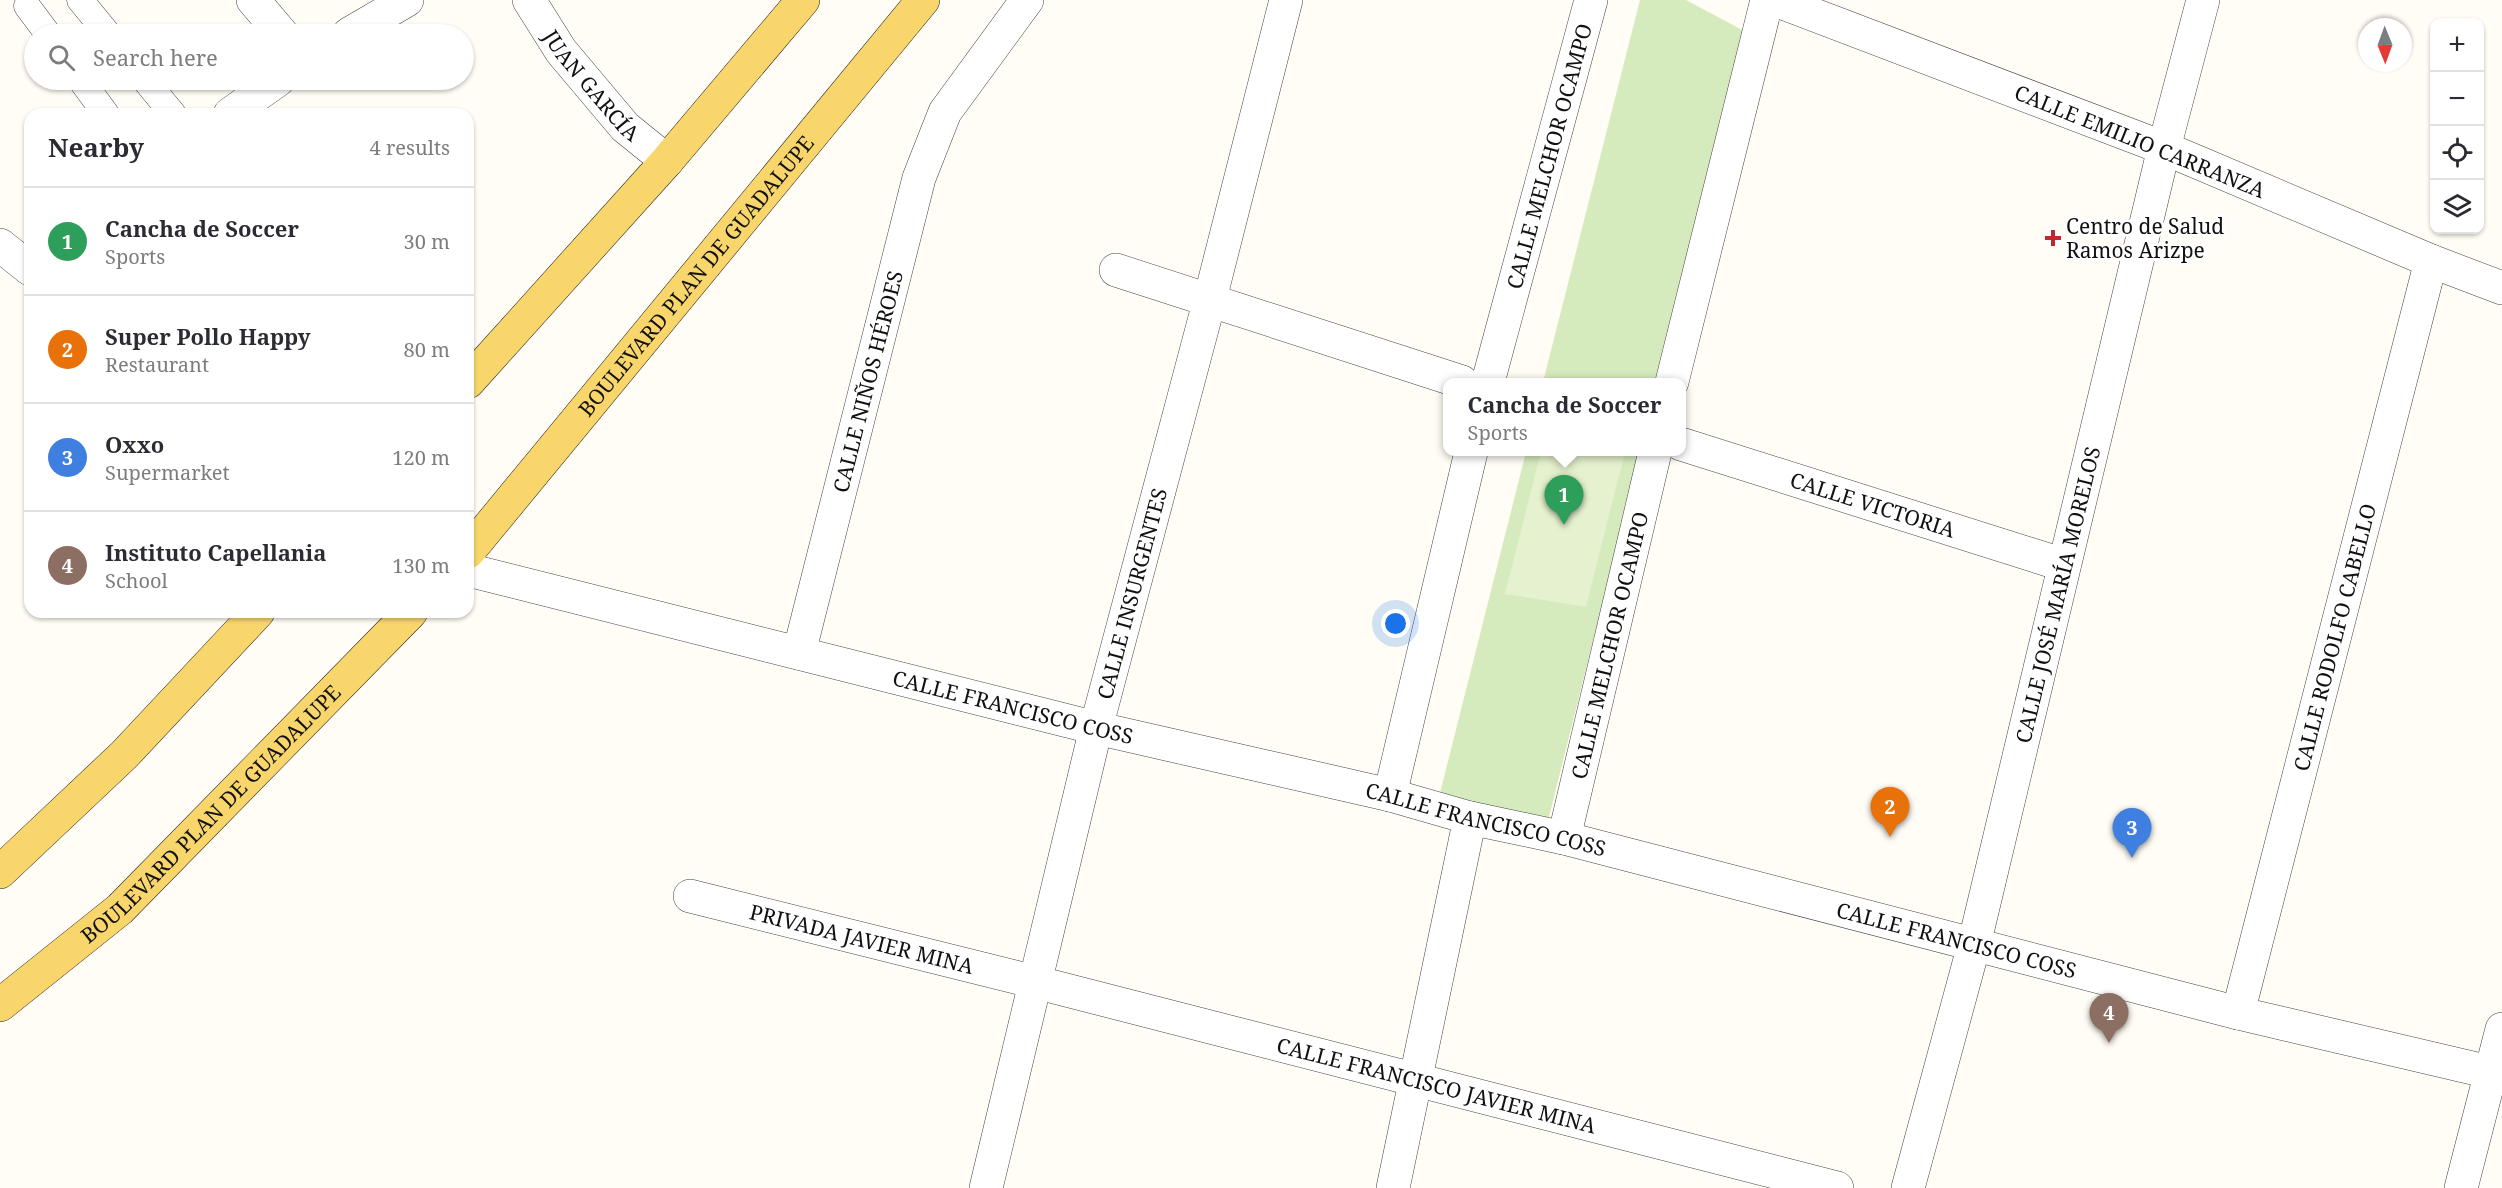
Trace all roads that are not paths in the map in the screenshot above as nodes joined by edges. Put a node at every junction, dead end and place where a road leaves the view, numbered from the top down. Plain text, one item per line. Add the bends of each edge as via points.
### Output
1 (80, 0) edge
2 (253, 0) edge
3 (407, 0) edge
4 (529, 0) edge
5 (802, 0) edge
6 (923, 0) edge
7 (1027, 0) edge
8 (1286, 0) edge
9 (1591, 0) edge
10 (1767, 0) edge
11 (1775, 0) edge
12 (2203, 0) edge
13 (27, 6) dead end
14 (40, 24) edge
15 (100, 24) edge
16 (273, 24) edge
17 (365, 24) edge
18 (88, 90) edge
19 (153, 90) edge
20 (264, 90) edge
21 (102, 108) edge
22 (167, 108) edge
23 (238, 108) edge
24 (2164, 148) junction
25 (667, 161) junction
26 (2432, 261) junction
27 (1116, 270) dead end
28 (2502, 288) edge
29 (1210, 299) junction
30 (474, 375) edge
31 (1450, 378) edge
32 (1489, 378) edge
33 (1673, 378) edge
34 (1686, 446) edge
35 (1470, 456) edge
36 (1654, 456) edge
37 (474, 545) edge
38 (2064, 565) junction
39 (474, 572) edge
40 (252, 618) edge
41 (405, 618) edge
42 (799, 654) junction
43 (1096, 728) junction
44 (1390, 795) junction
45 (1470, 818) junction
46 (1564, 838) junction
47 (0, 872) edge
48 (690, 896) dead end
49 (1974, 945) junction
50 (1035, 982) junction
51 (0, 1005) edge
52 (2238, 1013) junction
53 (2502, 1029) edge
54 (2496, 1074) edge
55 (1417, 1081) junction
56 (986, 1188) edge
57 (1393, 1188) edge
58 (1837, 1188) edge
59 (1908, 1188) edge
60 (2461, 1188) edge

1 - 15 street
2 - 16 street
3 - 17 street
4 - 25 street, JUAN GARCÍA via 561,51 625,127
5 - 25 main road
6 - 37 main road, BOULEVARD PLAN DE GUADALUPE
7 - 42 street, CALLE NIÑOS HÉROES via 945,112 919,178
8 - 29 street, CALLE INSURGENTES
9 - 32 street, CALLE MELCHOR OCAMPO
10 - 33 street
11 - 24 street, CALLE EMILIO CARRANZA
12 - 24 street, CALLE JOSÉ MARÍA MORELOS
13 - 14 street
18 - 21 street
19 - 22 street
20 - 23 street
24 - 26 street, CALLE EMILIO CARRANZA
24 - 38 street, CALLE JOSÉ MARÍA MORELOS
25 - 30 main road
26 - 28 street, CALLE EMILIO CARRANZA
26 - 52 street, CALLE RODOLFO CABELLO
27 - 29 street
29 - 31 street
29 - 43 street, CALLE INSURGENTES
34 - 38 street, CALLE VICTORIA
35 - 44 street
36 - 46 street, CALLE MELCHOR OCAMPO
38 - 49 street, CALLE JOSÉ MARÍA MORELOS
39 - 42 street, CALLE FRANCISCO COSS
40 - 47 main road via 124,756
41 - 51 main road, BOULEVARD PLAN DE GUADALUPE via 120,909
42 - 43 street, CALLE FRANCISCO COSS
43 - 44 street, CALLE FRANCISCO COSS
43 - 50 street, CALLE INSURGENTES
44 - 45 street, CALLE FRANCISCO COSS
45 - 46 street, CALLE FRANCISCO COSS
45 - 55 street
46 - 49 street, CALLE FRANCISCO COSS
48 - 50 street, PRIVADA JAVIER MINA
49 - 52 street, CALLE FRANCISCO COSS
49 - 59 street, CALLE JOSÉ MARÍA MORELOS
50 - 55 street, CALLE FRANCISCO JAVIER MINA
50 - 56 street, CALLE INSURGENTES
52 - 54 street, CALLE FRANCISCO COSS
53 - 54 street
54 - 60 street
55 - 57 street
55 - 58 street, CALLE FRANCISCO JAVIER MINA

